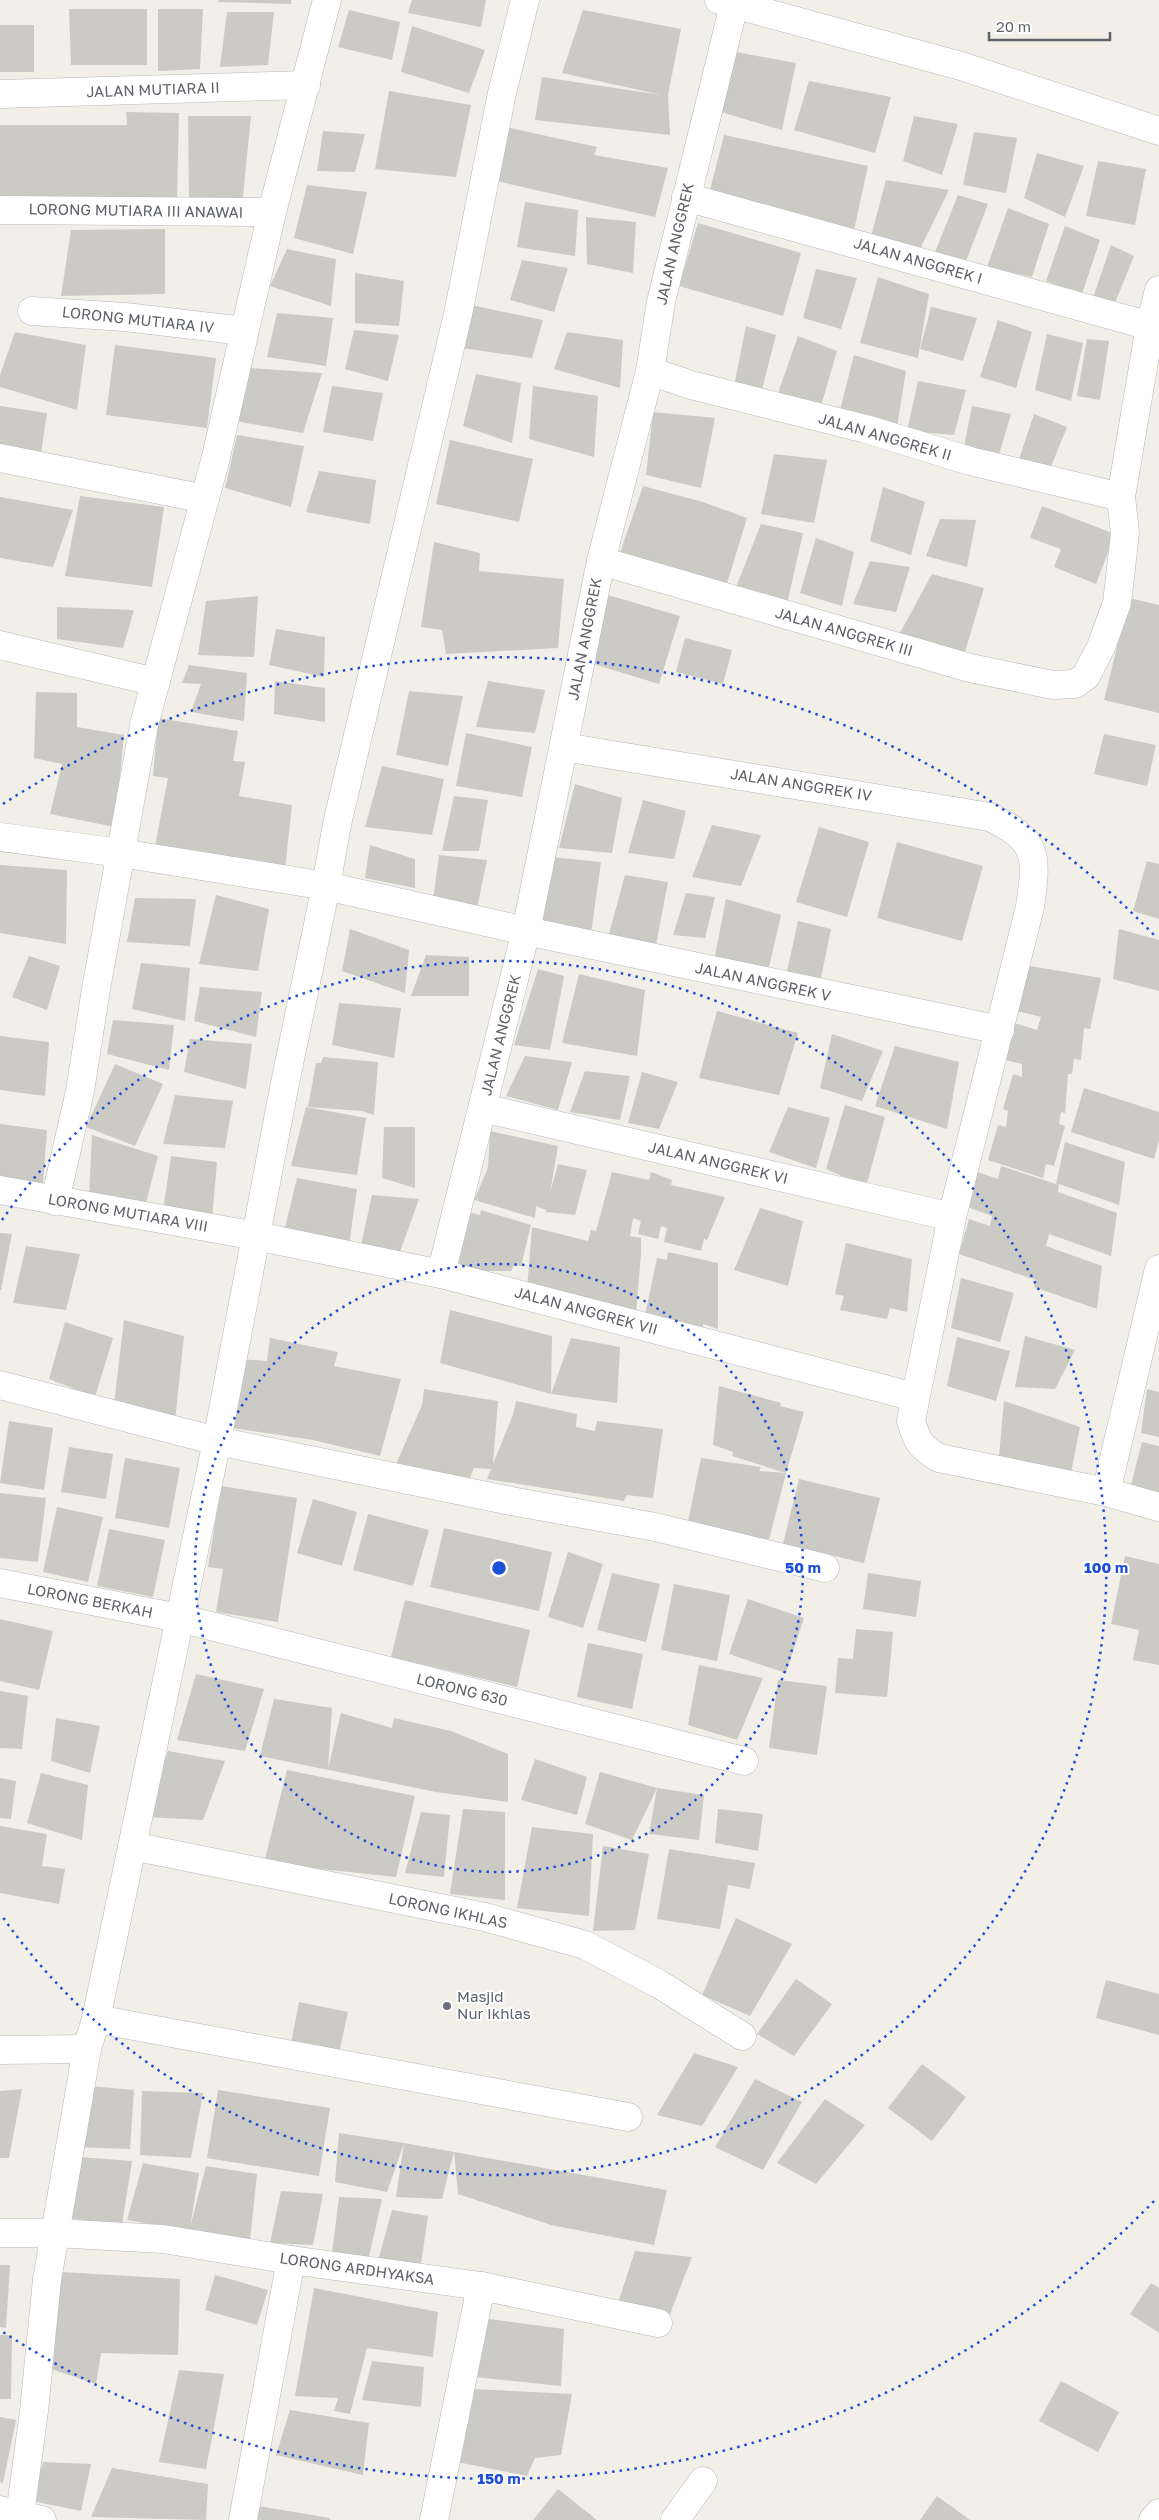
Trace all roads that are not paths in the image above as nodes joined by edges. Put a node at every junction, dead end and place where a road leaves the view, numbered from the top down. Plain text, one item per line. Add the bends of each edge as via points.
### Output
1 (327, 0) edge
2 (525, 0) edge
3 (727, 2) edge
4 (306, 85) junction
5 (0, 94) edge
6 (1159, 131) edge
7 (686, 197) junction
8 (0, 210) edge
9 (272, 212) junction
10 (1159, 290) edge
11 (32, 311) dead end
12 (1150, 326) junction
13 (244, 331) junction
14 (650, 371) junction
15 (0, 458) edge
16 (1121, 497) junction
17 (205, 499) junction
18 (601, 561) junction
19 (0, 645) edge
20 (156, 682) junction
21 (564, 747) junction
22 (0, 838) edge
23 (121, 853) junction
24 (326, 886) junction
25 (526, 931) junction
26 (1000, 1030) junction
27 (484, 1108) junction
28 (0, 1190) edge
29 (55, 1201) junction
30 (952, 1217) junction
31 (256, 1236) junction
32 (1159, 1269) edge
33 (441, 1274) junction
34 (0, 1385) edge
35 (915, 1397) junction
36 (217, 1441) junction
37 (1106, 1492) junction
38 (1159, 1507) edge
39 (825, 1568) dead end
40 (0, 1583) edge
41 (179, 1618) junction
42 (744, 1761) dead end
43 (132, 1846) junction
44 (96, 2019) junction
45 (742, 2036) dead end
46 (87, 2049) junction
47 (0, 2050) edge
48 (628, 2117) dead end
49 (54, 2232) junction
50 (0, 2233) edge
51 (291, 2260) junction
52 (481, 2286) junction
53 (658, 2322) dead end
54 (703, 2481) dead end
55 (1159, 2513) edge
56 (21, 2515) edge
57 (243, 2520) edge
58 (434, 2520) edge
59 (675, 2520) edge
60 (1154, 2520) edge

1 - 4 street
2 - 24 street via 502,94 458,314 337,824
3 - 6 street via 961,66
3 - 7 street, JALAN ANGGREK
4 - 5 street, JALAN MUTIARA II
4 - 9 street
7 - 12 street, JALAN ANGGREK I
7 - 14 street, JALAN ANGGREK via 661,302
8 - 9 street, LORONG MUTIARA III ANAWAI
9 - 13 street
10 - 12 street
11 - 13 street, LORONG MUTIARA IV via 125,317
12 - 16 street
13 - 17 street
14 - 16 street, JALAN ANGGREK II via 691,385 866,429 970,461
14 - 18 street, JALAN ANGGREK
15 - 17 street
16 - 18 street, JALAN ANGGREK III via 1125,533 1117,603 1101,647 1086,676 1076,684 1052,685 970,668
17 - 20 street
18 - 21 street, JALAN ANGGREK
19 - 20 street
20 - 23 street via 144,725
21 - 25 street, JALAN ANGGREK
21 - 26 street, JALAN ANGGREK IV via 990,816 1014,828 1028,844 1036,868
22 - 23 street, JALAN ANGGREK V
23 - 24 street, JALAN ANGGREK V
23 - 29 street via 80,1091
24 - 25 street, JALAN ANGGREK V
24 - 31 street
25 - 26 street, JALAN ANGGREK V
25 - 27 street, JALAN ANGGREK
26 - 30 street
27 - 30 street, JALAN ANGGREK VI
27 - 33 street, JALAN ANGGREK
28 - 29 street, LORONG MUTIARA VIII
29 - 31 street, LORONG MUTIARA VIII
30 - 35 street
31 - 33 street, JALAN ANGGREK VII
31 - 36 street
32 - 37 street
33 - 35 street, JALAN ANGGREK VII
34 - 36 street
35 - 37 street via 911,1421 916,1438 924,1450 939,1458
36 - 39 street via 655,1527
36 - 41 street
37 - 38 street
40 - 41 street, LORONG BERKAH
41 - 42 street, LORONG 630
41 - 43 street
43 - 44 street
43 - 45 street, LORONG IKHLAS via 485,1917 585,1944 659,1984
44 - 46 street
44 - 48 street
46 - 47 street
46 - 49 street
49 - 50 street, LORONG ARDHYAKSA
49 - 51 street, LORONG ARDHYAKSA via 163,2239
49 - 56 street
51 - 52 street, LORONG ARDHYAKSA
51 - 57 street
52 - 53 street, LORONG ARDHYAKSA
52 - 58 street
54 - 59 street
55 - 60 street

